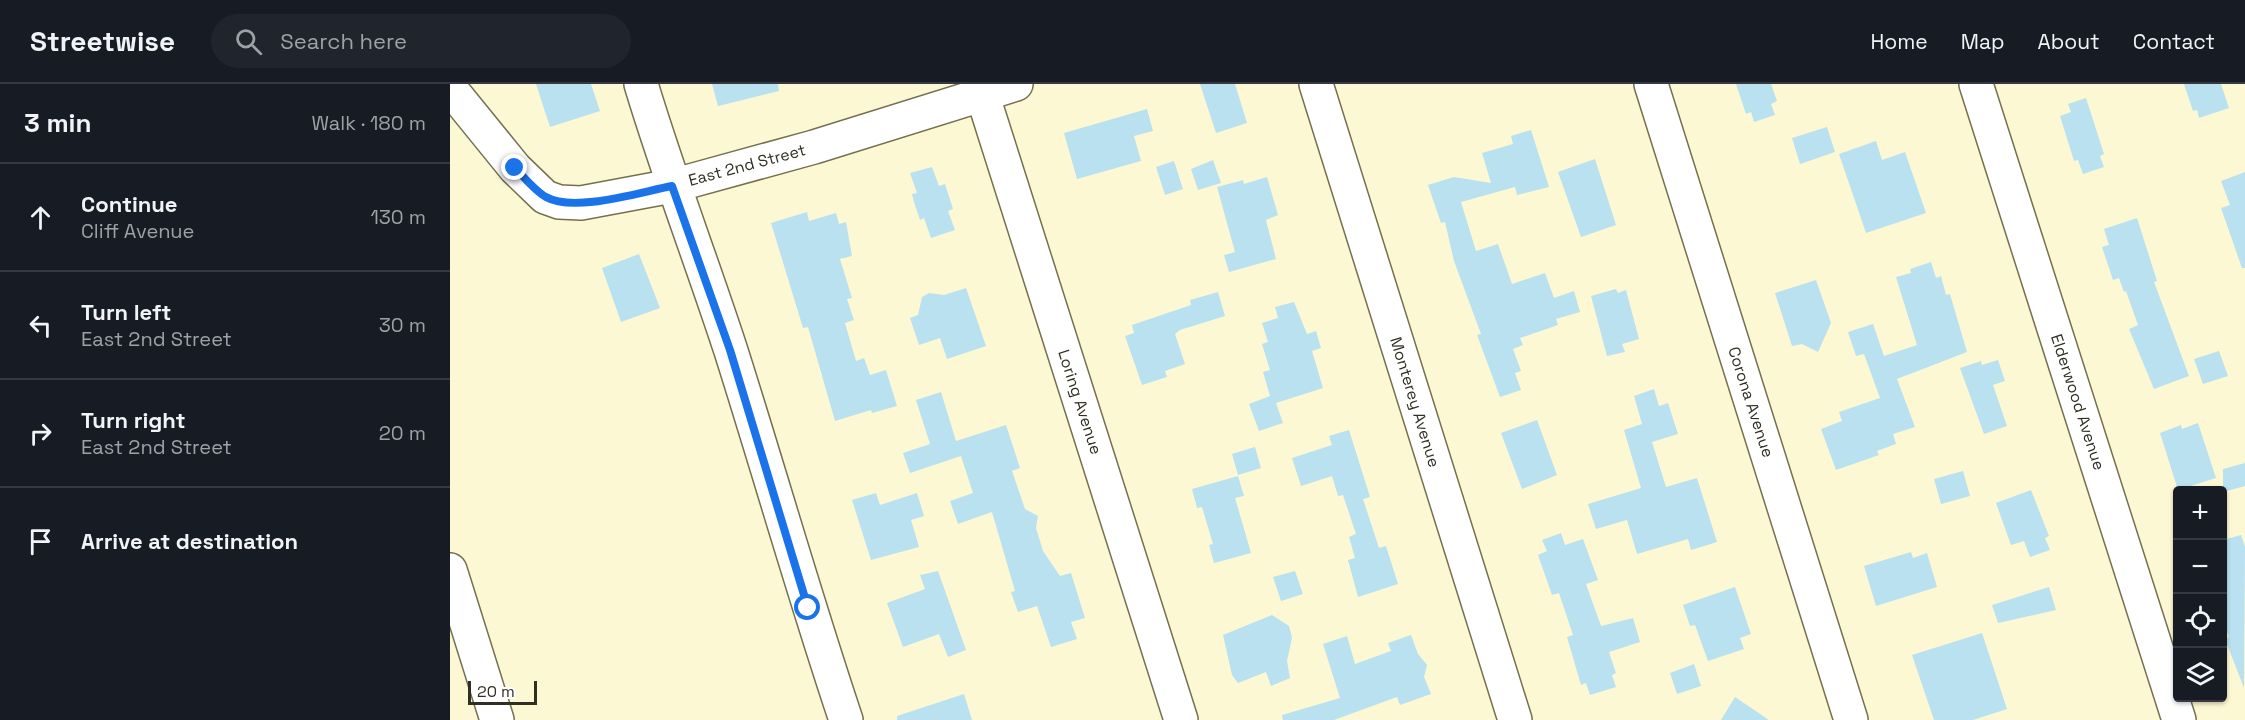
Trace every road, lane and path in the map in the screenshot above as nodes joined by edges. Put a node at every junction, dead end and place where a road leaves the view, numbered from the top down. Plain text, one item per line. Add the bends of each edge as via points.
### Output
1 (641, 84) edge
2 (1016, 84) edge
3 (1316, 84) edge
4 (1651, 84) edge
5 (1976, 84) edge
6 (450, 88) edge
7 (981, 89) edge
8 (672, 186) junction
9 (450, 570) edge
10 (497, 720) edge
11 (846, 720) edge
12 (1181, 720) edge
13 (1515, 720) edge
14 (1851, 720) edge
15 (2179, 720) edge

1 - 8 street
2 - 7 street, East 2nd Street
3 - 13 street, Monterey Avenue
4 - 14 street, Corona Avenue
5 - 15 street, Elderwood Avenue
6 - 8 street, East 2nd Street via 515,168 545,197 581,203
7 - 8 street, East 2nd Street via 814,147
7 - 12 street, Loring Avenue
8 - 11 street via 730,350
9 - 10 street

